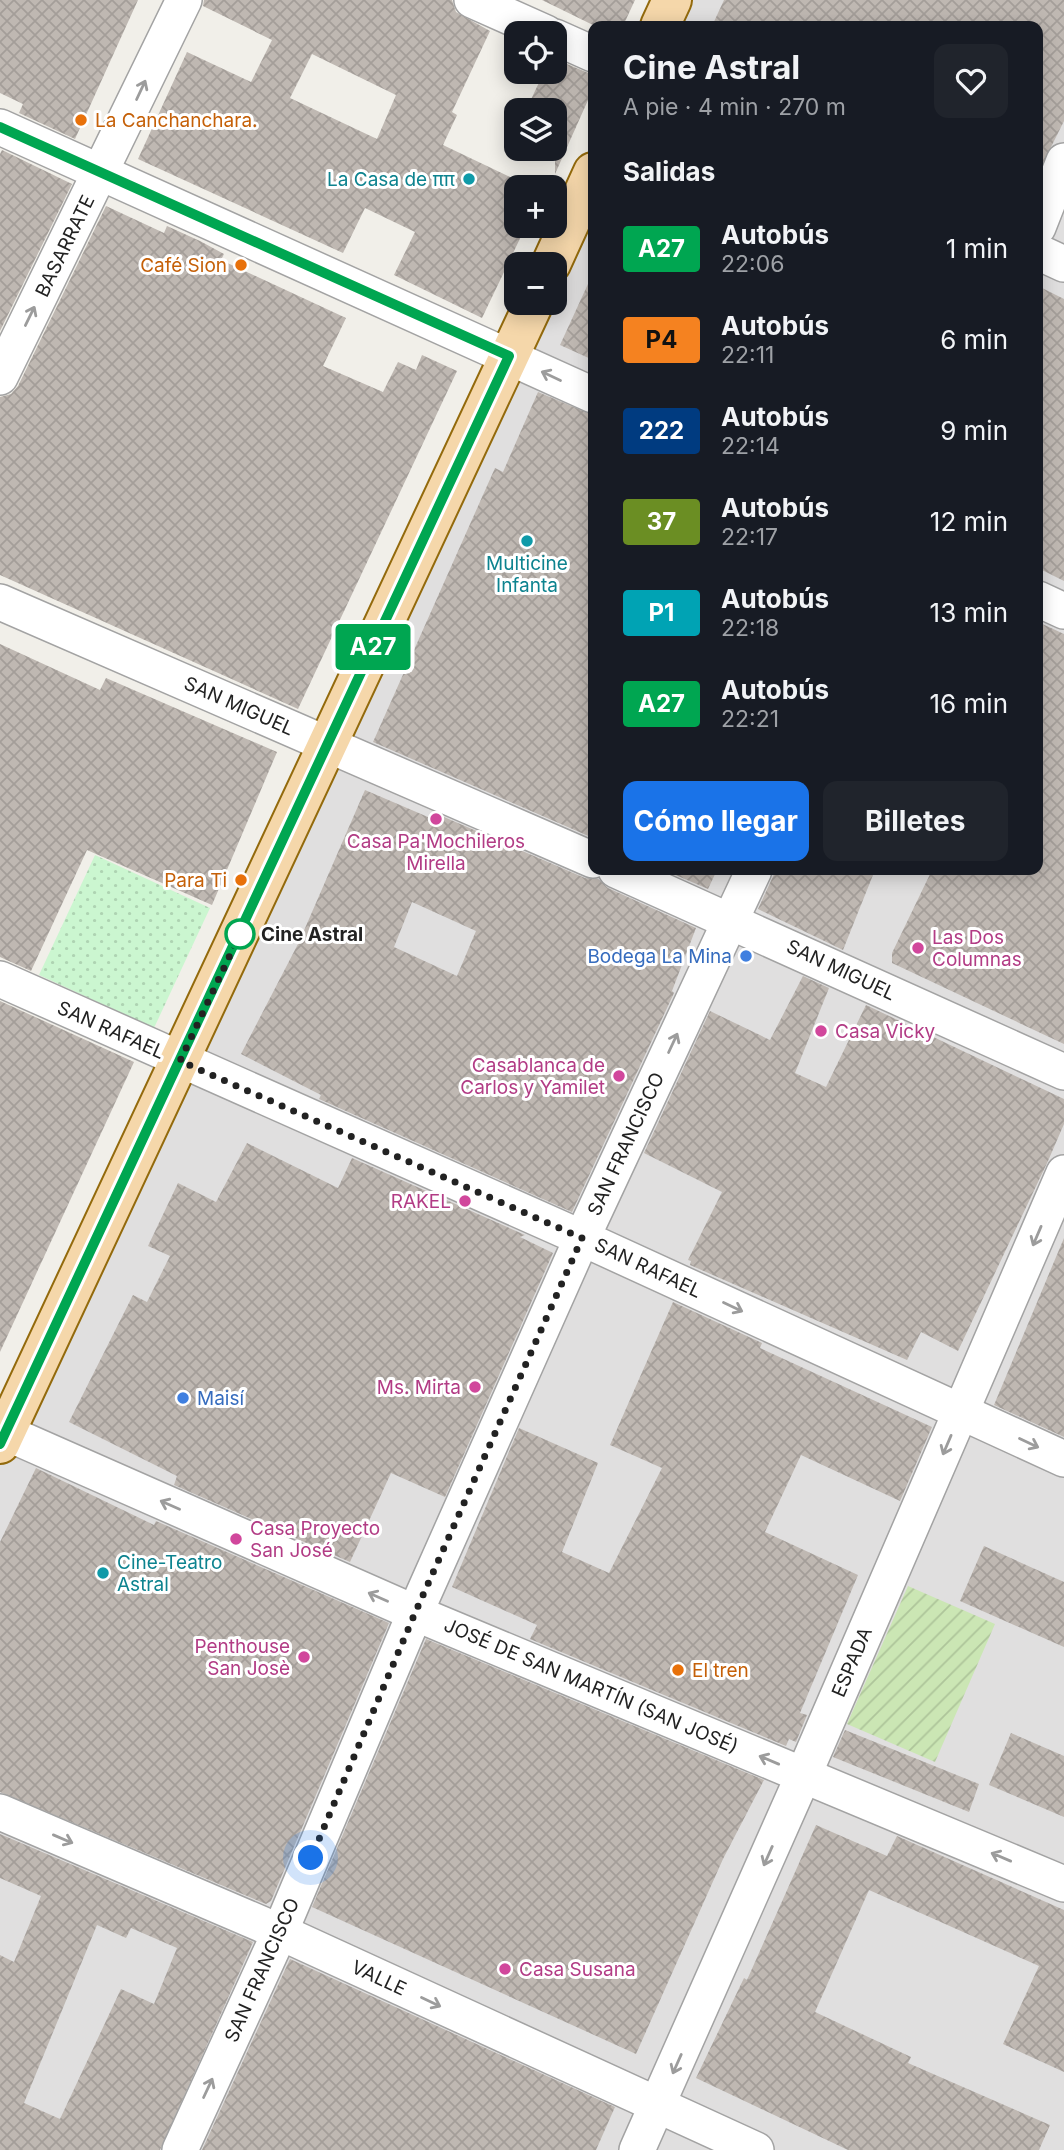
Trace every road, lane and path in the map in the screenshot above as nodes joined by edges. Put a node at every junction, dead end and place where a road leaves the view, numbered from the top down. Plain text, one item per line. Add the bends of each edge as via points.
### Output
1 (184, 0) edge
2 (472, 0) edge
3 (672, 0) edge
4 (520, 21) edge
5 (662, 21) edge
6 (567, 42) edge
7 (588, 52) edge
8 (0, 127) edge
9 (1064, 161) edge
10 (102, 173) junction
11 (588, 183) edge
12 (1043, 214) edge
13 (556, 252) edge
14 (1043, 254) edge
15 (1064, 264) edge
16 (528, 315) edge
17 (509, 356) junction
18 (0, 377) edge
19 (588, 393) edge
20 (1043, 601) edge
21 (0, 602) edge
22 (1064, 611) edge
23 (327, 744) junction
24 (588, 858) edge
25 (628, 875) edge
26 (752, 875) edge
27 (731, 920) junction
28 (0, 979) edge
29 (180, 1061) junction
30 (1064, 1072) edge
31 (1064, 1173) edge
32 (582, 1238) junction
33 (961, 1412) junction
34 (2, 1436) edge
35 (1064, 1459) edge
36 (415, 1613) junction
37 (804, 1774) junction
38 (0, 1812) edge
39 (1064, 1884) edge
40 (280, 1932) junction
41 (658, 2107) junction
42 (180, 2150) edge
43 (637, 2150) edge
44 (756, 2150) edge

10 -> 1 street, BASARRATE
2 - 4 street
3 - 5 main road
6 - 7 street
8 - 10 street
9 - 12 street
10 - 17 street
18 -> 10 street, BASARRATE
11 - 13 main road
14 - 15 street
16 - 17 main road
19 -> 17 street
17 - 23 main road
20 - 22 street
21 - 23 street, SAN MIGUEL
23 - 24 street, SAN MIGUEL
23 - 29 main road
25 - 27 street, SAN MIGUEL
26 - 27 street, SAN FRANCISCO
27 - 30 street, SAN MIGUEL
32 -> 27 street, SAN FRANCISCO
28 - 29 street, SAN RAFAEL
29 - 32 street, SAN RAFAEL
29 - 34 main road
31 -> 33 street, ESPADA
32 -> 33 street, SAN RAFAEL
32 - 36 street, SAN FRANCISCO
33 -> 35 street, SAN RAFAEL
33 -> 37 street, ESPADA
36 -> 34 street, JOSÉ DE SAN MARTÍN (SAN JOSÉ)
37 -> 36 street, JOSÉ DE SAN MARTÍN (SAN JOSÉ)
36 - 40 street, SAN FRANCISCO
39 -> 37 street, JOSÉ DE SAN MARTÍN (SAN JOSÉ)
37 -> 41 street, ESPADA
38 -> 40 street, VALLE
40 -> 41 street, VALLE
42 -> 40 street, SAN FRANCISCO
41 - 43 street, ESPADA
41 - 44 street, VALLE

